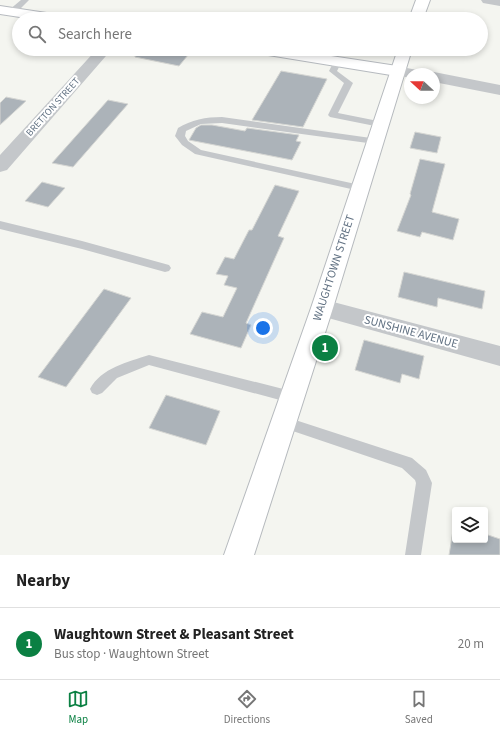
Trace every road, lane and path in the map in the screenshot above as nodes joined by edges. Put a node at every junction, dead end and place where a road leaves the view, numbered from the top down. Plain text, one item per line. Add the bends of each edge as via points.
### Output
1 (25, 0) edge
2 (422, 0) edge
3 (488, 0) edge
4 (500, 2) edge
5 (6, 11) edge
6 (418, 12) edge
7 (99, 56) edge
8 (300, 56) edge
9 (405, 56) edge
10 (338, 62) junction
11 (406, 68) edge
12 (404, 72) edge
13 (404, 76) edge
14 (440, 78) edge
15 (500, 90) edge
16 (377, 133) junction
17 (0, 166) edge
18 (360, 188) junction
19 (0, 225) edge
20 (165, 268) dead end
21 (322, 308) junction
22 (500, 356) edge
23 (97, 389) dead end
24 (291, 397) junction
25 (283, 422) junction
26 (239, 555) edge
27 (413, 555) edge

1 - 5 lane
2 - 6 main road
3 - 4 street
7 - 17 street, BRETTON STREET
8 - 10 main road
9 - 11 main road, WAUGHTOWN STREET
10 - 12 main road
10 - 16 lane via 333,71 348,83 333,115
13 - 16 main road, WAUGHTOWN STREET
14 - 15 street
16 - 18 main road, WAUGHTOWN STREET
16 - 18 lane via 222,120 189,124 181,130 180,136 185,143 198,152
18 - 21 main road, WAUGHTOWN STREET
19 - 20 lane
21 - 22 street, SUNSHINE AVENUE
21 - 24 main road, WAUGHTOWN STREET
23 - 24 lane via 112,374 149,360
24 - 25 main road, WAUGHTOWN STREET
25 - 26 main road, WAUGHTOWN STREET
25 - 27 lane via 407,463 421,475 424,483

